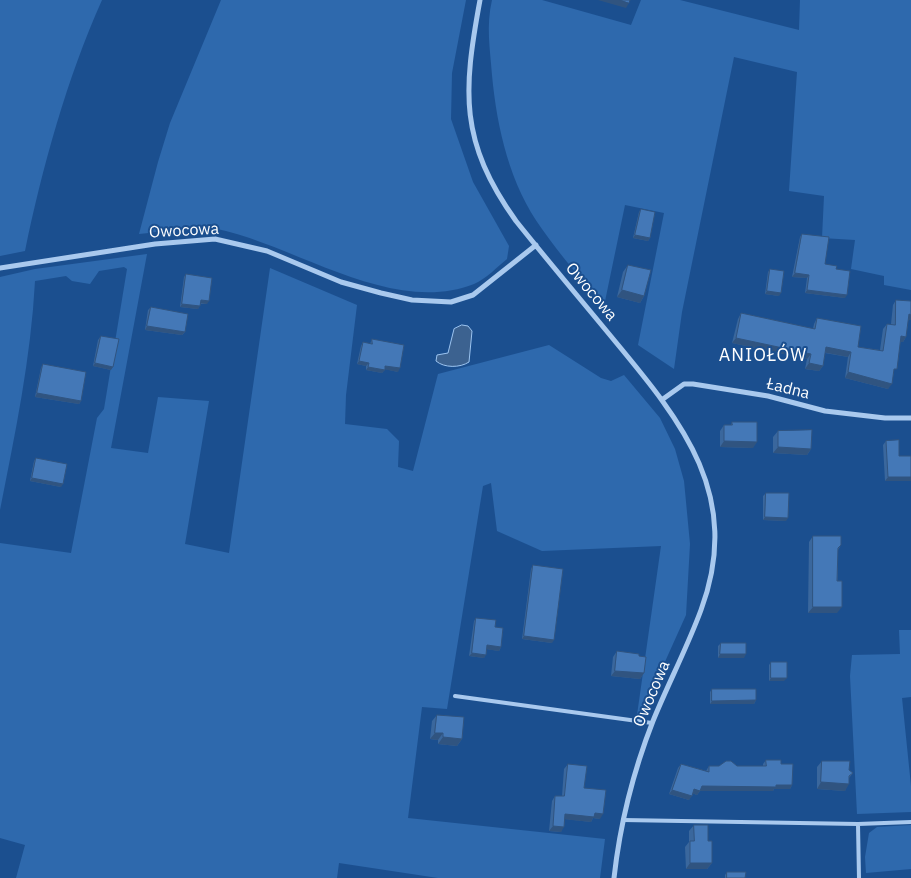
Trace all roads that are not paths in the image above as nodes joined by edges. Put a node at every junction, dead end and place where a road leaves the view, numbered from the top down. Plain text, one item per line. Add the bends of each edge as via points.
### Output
1 (480, 0) edge
2 (536, 245) junction
3 (0, 268) edge
4 (663, 399) junction
5 (911, 418) edge
6 (455, 696) dead end
7 (652, 723) junction
8 (623, 820) junction
9 (911, 822) edge
10 (858, 824) junction
11 (614, 878) edge
12 (859, 878) edge

1 - 2 street via 469,60 468,92 474,140 501,200
2 - 3 street, Owocowa via 474,295 451,302 412,300 381,293 341,282 268,251 215,239 155,244
2 - 4 street, Owocowa
4 - 5 street, Ładna via 684,384 693,384 768,396 825,411
4 - 7 street, Owocowa via 702,466 712,502 715,543 709,586 701,611
6 - 7 lane
7 - 8 street, Owocowa
8 - 10 lane
8 - 11 street, Owocowa
9 - 10 lane
10 - 12 lane

